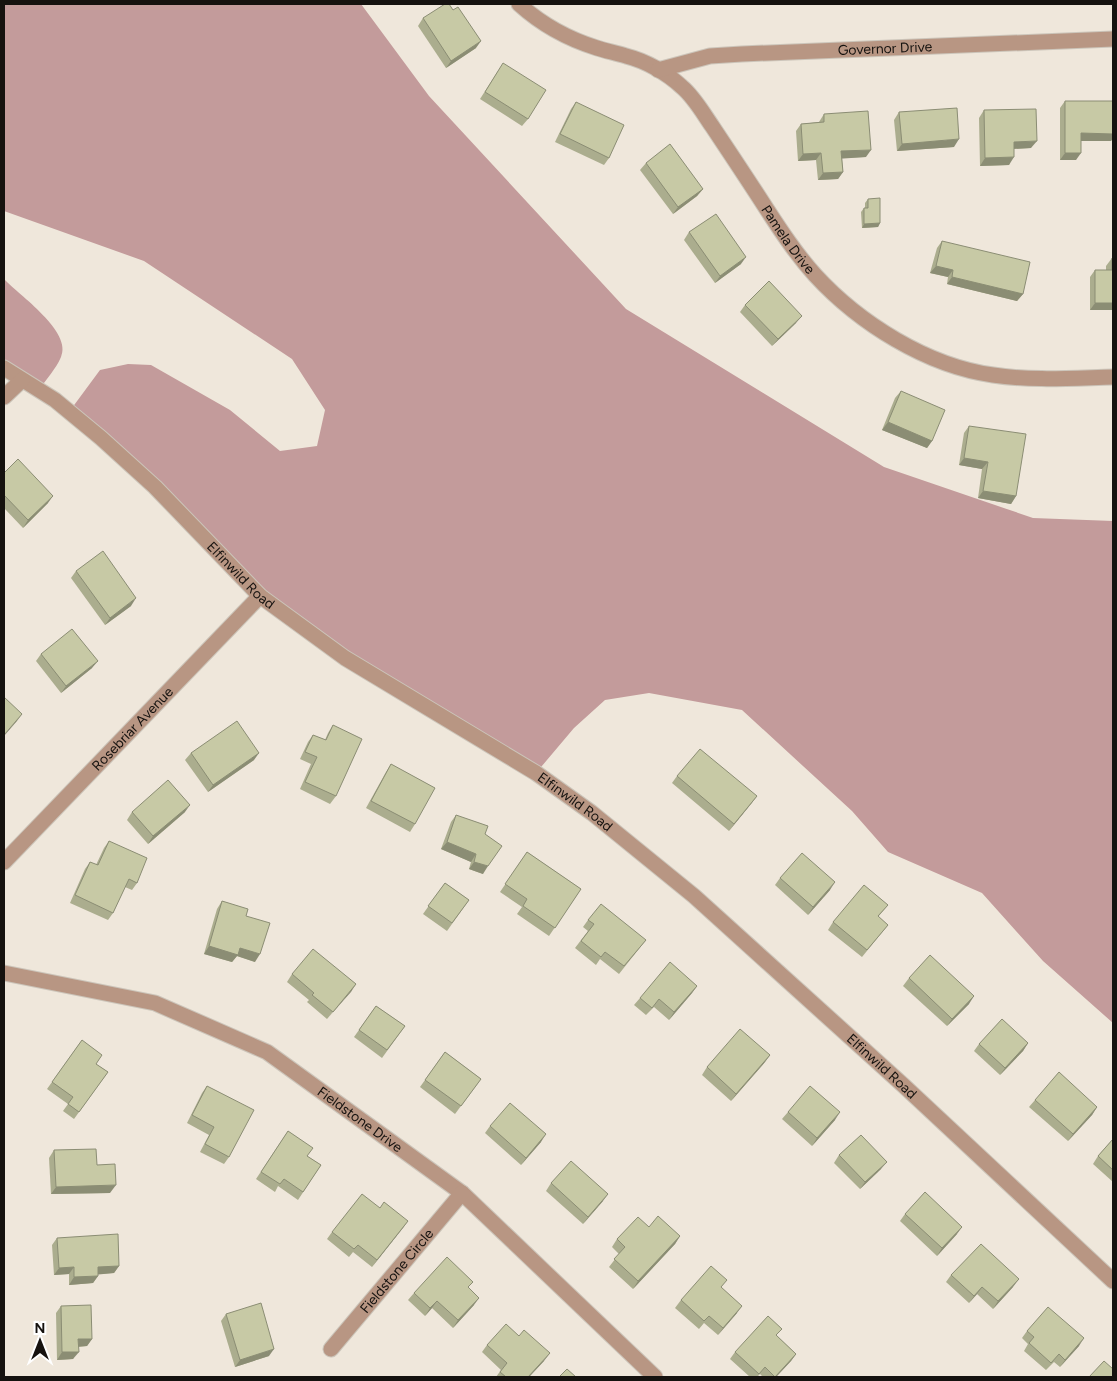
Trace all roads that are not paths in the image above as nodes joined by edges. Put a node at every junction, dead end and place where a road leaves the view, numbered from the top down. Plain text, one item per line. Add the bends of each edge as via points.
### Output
1 (519, 4) edge
2 (1113, 39) edge
3 (658, 70) junction
4 (4, 368) edge
5 (1113, 377) edge
6 (22, 380) junction
7 (4, 397) edge
8 (260, 596) junction
9 (4, 862) edge
10 (4, 973) edge
11 (462, 1192) junction
12 (1113, 1281) edge
13 (331, 1349) dead end
14 (655, 1377) edge

1 - 3 street, Pamela Drive via 533,17 561,33
2 - 3 street, Governor Drive via 710,56
3 - 5 street, Pamela Drive via 683,87 700,109 787,239 815,275 861,317 926,356 964,369 1022,378
4 - 6 street, Elfinwild Road
6 - 7 street
6 - 8 street, Elfinwild Road via 55,400 101,438 148,481
8 - 9 street, Rosebriar Avenue
8 - 12 street, Elfinwild Road via 346,658 536,773 592,813 708,908
10 - 11 street, Fieldstone Drive via 155,1003 267,1052
11 - 13 street, Fieldstone Circle
11 - 14 street, Fieldstone Drive

